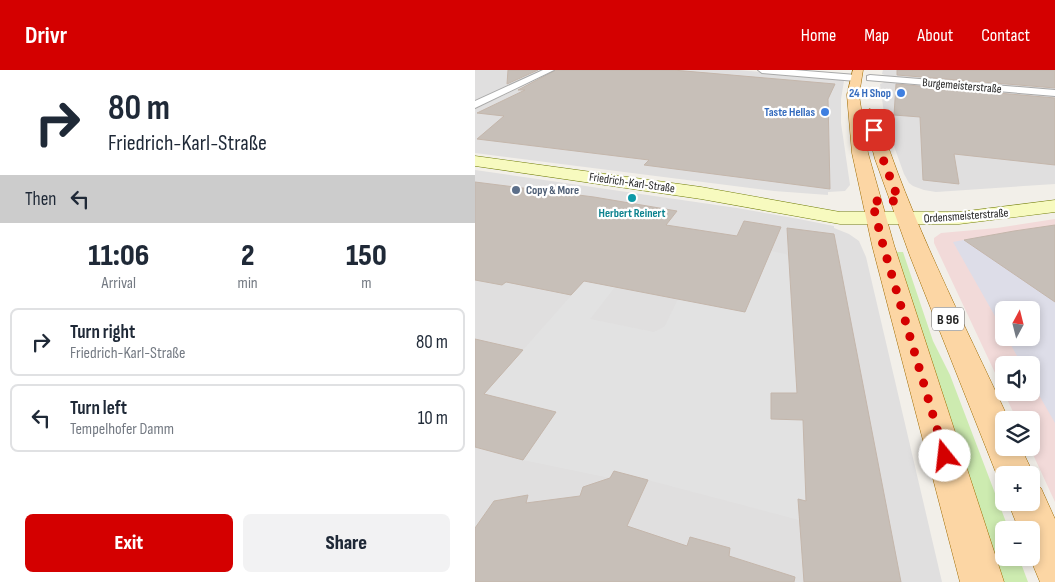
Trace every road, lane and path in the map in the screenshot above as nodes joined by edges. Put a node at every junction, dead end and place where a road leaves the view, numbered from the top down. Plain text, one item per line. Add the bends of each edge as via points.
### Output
1 (550, 70) edge
2 (763, 70) edge
3 (866, 82) edge
4 (1055, 93) edge
5 (475, 105) edge
6 (475, 161) edge
7 (1055, 197) edge
8 (1055, 206) edge
9 (889, 210) junction
10 (1011, 466) edge
11 (1031, 511) edge
12 (1055, 567) edge
13 (982, 582) edge

1 - 5 street
2 - 3 street, Burgemeisterstraße
3 - 4 street, Burgemeisterstraße
3 - 9 main road, B 96
3 - 9 main road, B 96 via 853,95 855,123
6 - 9 main road, Friedrich-Karl-Straße via 701,193 840,218
7 - 9 main road, Ordensmeisterstraße
8 - 9 main road, Ordensmeisterstraße via 959,218
9 - 10 main road, B 96
9 - 13 main road, B 96
11 - 12 main road

